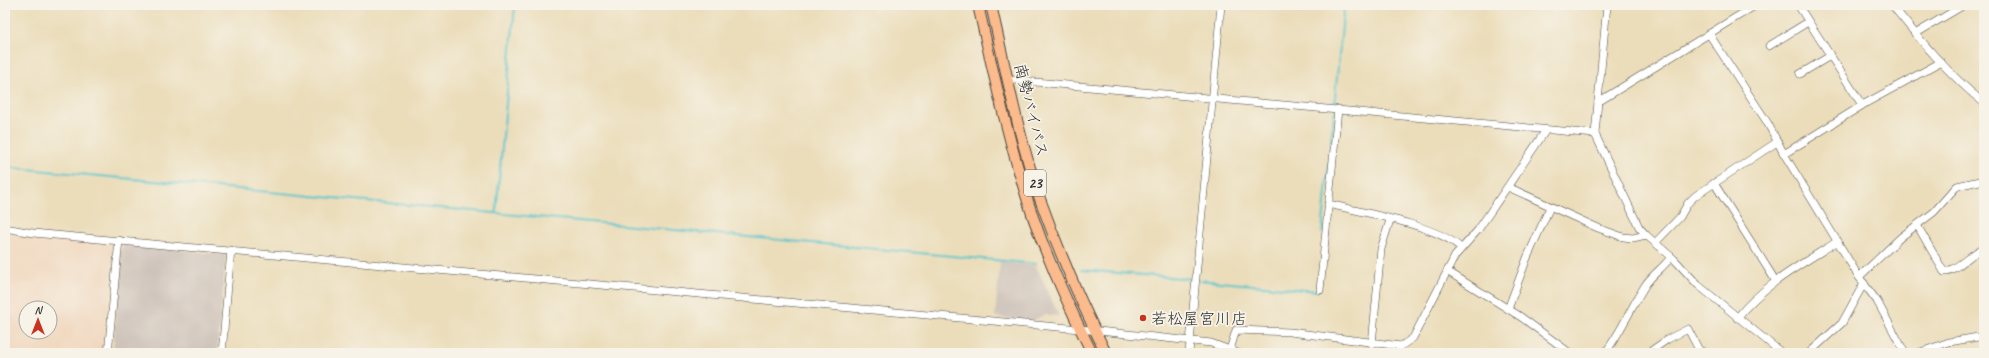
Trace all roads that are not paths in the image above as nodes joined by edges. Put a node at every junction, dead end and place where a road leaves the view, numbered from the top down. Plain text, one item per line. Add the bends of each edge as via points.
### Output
1 (978, 5) edge
2 (991, 5) edge
3 (1221, 5) edge
4 (1607, 5) edge
5 (1756, 5) edge
6 (1798, 5) edge
7 (1892, 5) edge
8 (1964, 5) edge
9 (1808, 22) junction
10 (1709, 34) junction
11 (1915, 34) junction
12 (1769, 46) dead end
13 (1830, 56) junction
14 (1941, 62) junction
15 (1800, 74) dead end
16 (1014, 80) tunnel mouth
17 (1213, 98) junction
18 (1598, 102) junction
19 (1984, 103) edge
20 (1862, 105) junction
21 (1335, 109) junction
22 (1546, 130) junction
23 (1595, 134) junction
24 (1777, 142) junction
25 (1784, 154) junction
26 (1984, 180) edge
27 (1714, 183) junction
28 (1508, 187) junction
29 (1328, 204) junction
30 (1550, 206) junction
31 (1390, 220) junction
32 (1917, 225) junction
33 (5, 228) edge
34 (1646, 235) junction
35 (119, 240) junction
36 (1838, 241) junction
37 (1655, 243) junction
38 (1461, 248) junction
39 (1984, 248) edge
40 (231, 250) junction
41 (1671, 257) junction
42 (1447, 271) junction
43 (1859, 276) junction
44 (1775, 280) junction
45 (1864, 283) junction
46 (1320, 290) dead end
47 (1508, 309) junction
48 (1737, 318) junction
49 (1080, 329) junction
50 (1095, 331) junction
51 (1984, 336) edge
52 (1190, 341) junction
53 (1372, 344) junction
54 (1399, 350) edge
55 (1234, 351) edge
56 (108, 353) edge
57 (222, 353) edge
58 (1092, 353) edge
59 (1106, 353) edge
60 (1189, 353) edge
61 (1570, 353) edge
62 (1605, 353) edge
63 (1648, 353) edge
64 (1706, 353) edge
65 (1782, 353) edge
66 (1809, 353) edge
67 (1905, 353) edge
68 (1918, 353) edge

1 - 49 highway, 南勢バイパス / 23 via 999,100 1033,217
2 - 50 highway, 南勢バイパス / 23 via 1017,118 1040,199
3 - 17 street
4 - 18 street
5 - 10 street
6 - 9 street
7 - 11 street
8 - 11 street
9 - 12 street
9 - 13 street
10 - 18 street
10 - 24 street via 1767,122
11 - 14 street
13 - 15 street
13 - 20 street
14 - 19 street via 1966,89
14 - 20 street
16 - 17 street
17 - 21 street
17 - 52 street
18 - 23 street
20 - 25 street
21 - 22 street
21 - 29 street
22 - 23 street
22 - 28 street
23 - 34 street via 1639,227
24 - 25 street
24 - 27 street
25 - 36 street
26 - 32 street via 1957,186 1934,212
27 - 37 street via 1691,200 1680,217
27 - 44 street
28 - 30 street
28 - 38 street via 1478,230
29 - 31 street
29 - 46 street
30 - 34 street via 1623,237
30 - 47 street
31 - 38 street via 1439,234
31 - 53 street via 1381,249
32 - 39 street via 1944,272 1968,260 1974,252
32 - 43 street
33 - 35 street via 33,233
34 - 37 street
35 - 40 street
35 - 56 street
36 - 43 street
36 - 44 street
37 - 41 street
38 - 42 street
40 - 49 street
40 - 57 street
41 - 48 street via 1698,285
41 - 62 street via 1649,280 1632,305 1617,337
42 - 47 street
42 - 54 street via 1413,338
43 - 45 street
44 - 48 street via 1751,301
45 - 66 street via 1842,323
45 - 67 street via 1877,301
47 - 61 street
48 - 65 street
49 - 50 street
49 - 58 highway, 南勢バイパス / 23
50 - 52 street
50 - 59 highway, 南勢バイパス / 23
51 - 68 street via 1949,342
52 - 55 street via 1215,344
52 - 60 street
53 - 54 street
53 - 55 street via 1290,332 1236,330
63 - 64 street via 1688,329 1699,350

